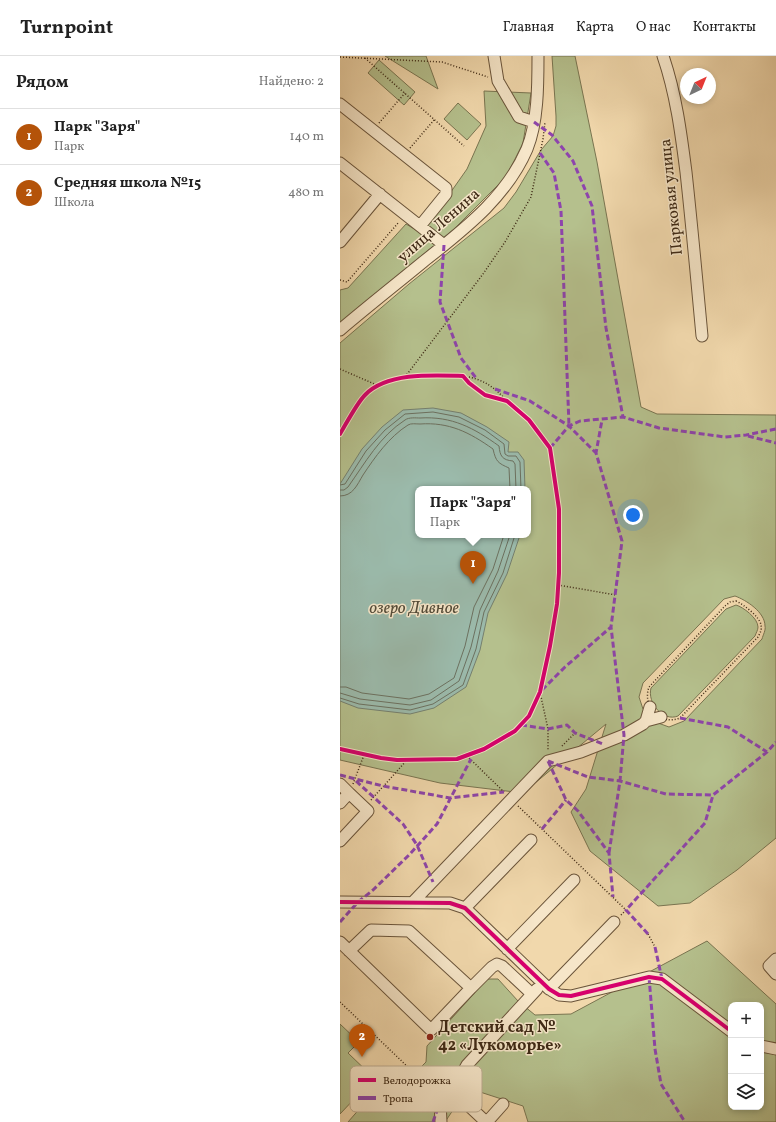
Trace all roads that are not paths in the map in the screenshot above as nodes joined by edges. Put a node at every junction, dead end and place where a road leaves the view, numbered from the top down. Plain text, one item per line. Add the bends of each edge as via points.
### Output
1 (494, 56) edge
2 (538, 56) edge
3 (663, 56) edge
4 (340, 104) edge
5 (539, 121) junction
6 (340, 163) edge
7 (380, 194) junction
8 (420, 226) junction
9 (340, 242) edge
10 (444, 245) junction
11 (340, 330) edge
12 (702, 336) dead end
13 (650, 707) road end
14 (661, 717) road end
15 (646, 720) junction
16 (340, 784) edge
17 (349, 793) junction
18 (340, 802) edge
19 (531, 840) dead end
20 (340, 841) edge
21 (574, 880) dead end
22 (340, 902) edge
23 (413, 902) junction
24 (465, 908) junction
25 (614, 922) road end
26 (340, 942) edge
27 (507, 949) junction
28 (349, 951) junction
29 (776, 959) edge
30 (776, 974) edge
31 (545, 986) junction
32 (471, 988) junction
33 (532, 994) junction
34 (728, 1029) edge
35 (764, 1047) edge
36 (776, 1049) edge
37 (467, 1066) edge
38 (504, 1104) dead end
39 (476, 1112) edge
40 (487, 1122) edge

1 - 5 street via 498,81 519,117
2 - 5 street, улица Ленина
3 - 12 street, Парковая улица via 678,113
4 - 8 street via 446,188 446,194
5 - 10 street, улица Ленина via 514,176 479,216
6 - 7 street
7 - 8 street
7 - 9 street
8 - 10 street
10 - 11 street, улица Ленина
13 - 15 street
14 - 15 street
15 - 23 street via 624,735 581,752 548,760
16 - 17 street
17 - 18 street
17 - 20 street via 368,812
19 - 24 street
21 - 27 street
22 - 23 street
23 - 24 street via 450,903
24 - 27 street
25 - 31 street
26 - 28 street
27 - 31 street
28 - 32 street via 371,930 409,931
28 - 32 street via 431,1030
29 - 30 street via 769,966
31 - 33 street
31 - 34 street via 559,995 571,996 649,977 662,979
32 - 33 street via 497,964
33 - 37 street
35 - 36 street
38 - 40 street
39 - 40 street

